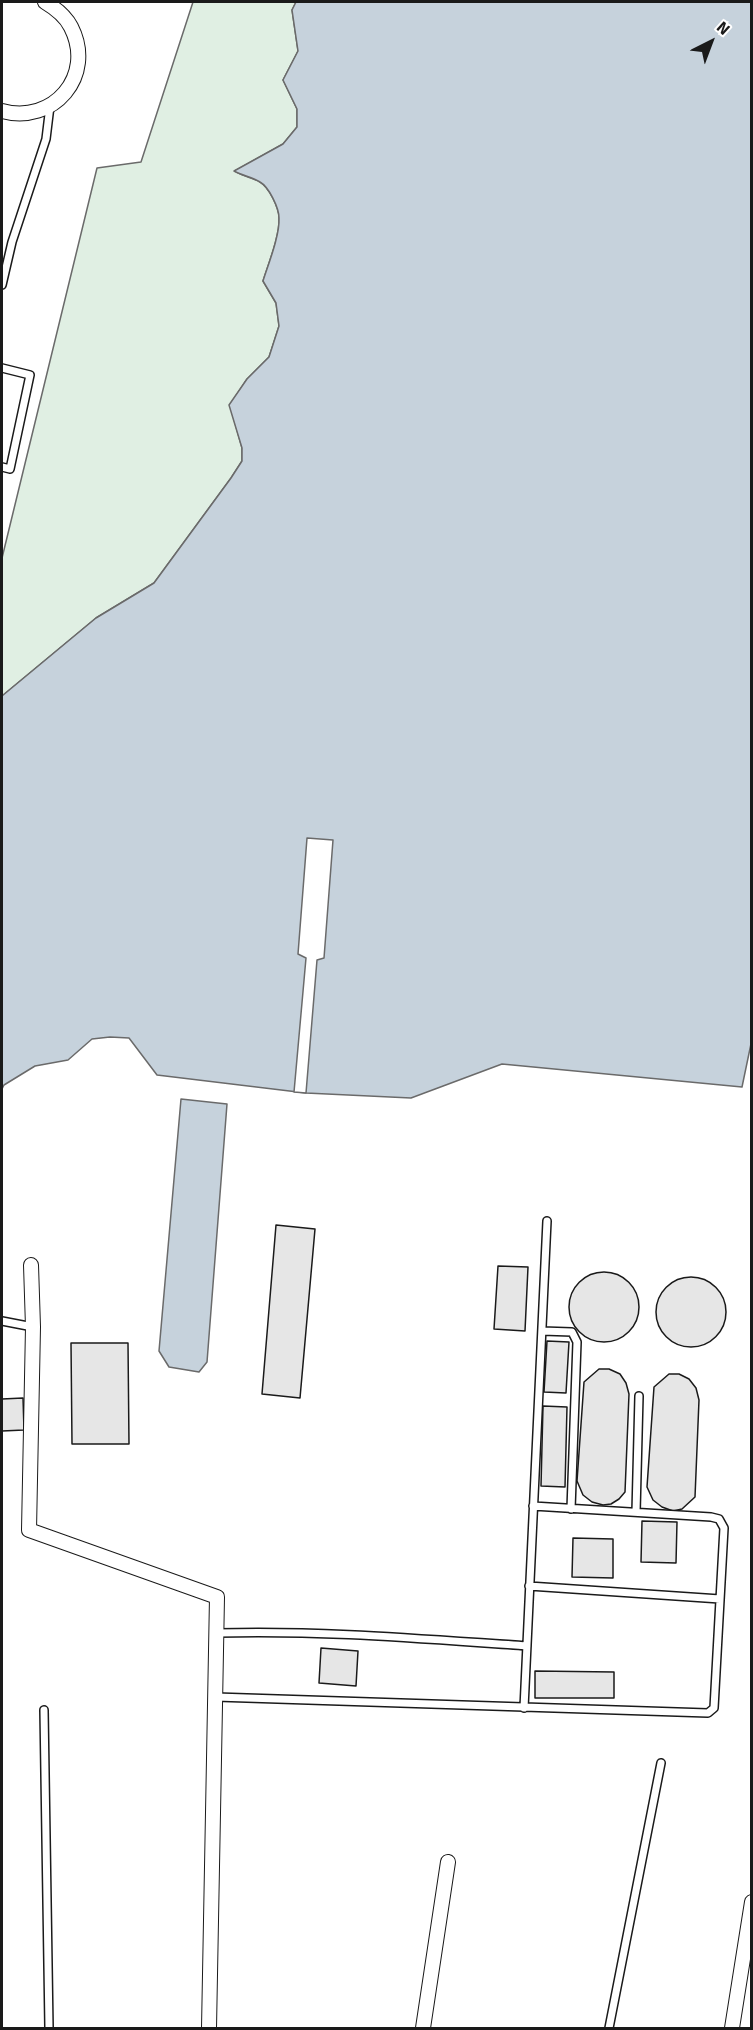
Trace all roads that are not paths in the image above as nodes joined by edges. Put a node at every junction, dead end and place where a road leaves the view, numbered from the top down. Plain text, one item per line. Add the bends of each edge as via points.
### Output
1 (45, 2) edge
2 (50, 106) junction
3 (2, 111) edge
4 (2, 285) edge
5 (2, 368) edge
6 (2, 467) edge
7 (547, 1221) dead end
8 (31, 1265) dead end
9 (2, 1321) edge
10 (33, 1327) junction
11 (542, 1331) junction
12 (639, 1396) dead end
13 (533, 1506) junction
14 (571, 1509) junction
15 (636, 1512) junction
16 (530, 1586) junction
17 (720, 1599) junction
18 (217, 1633) junction
19 (527, 1646) junction
20 (216, 1697) junction
21 (524, 1707) junction
22 (44, 1710) dead end
23 (661, 1763) dead end
24 (448, 1862) dead end
25 (752, 1902) edge
26 (49, 2028) edge
27 (210, 2028) edge
28 (423, 2028) edge
29 (609, 2028) edge
30 (732, 2028) edge

1 - 2 street via 71,26 78,61 74,79 64,95
2 - 3 street via 32,113
2 - 4 lane via 46,139
5 - 6 lane via 30,375 10,469
7 - 11 lane
8 - 10 street
9 - 10 lane
10 - 18 street via 29,1530 217,1597
11 - 13 lane
11 - 14 lane via 572,1332 577,1342
12 - 15 lane
13 - 14 lane
13 - 16 lane
14 - 15 lane
15 - 17 lane via 719,1519 724,1528
16 - 17 lane
16 - 19 lane
17 - 21 lane via 714,1708 708,1713
18 - 19 lane via 354,1634
18 - 20 street
19 - 21 lane
20 - 21 lane
20 - 27 street
22 - 26 lane
23 - 29 lane
24 - 28 street
25 - 30 street

